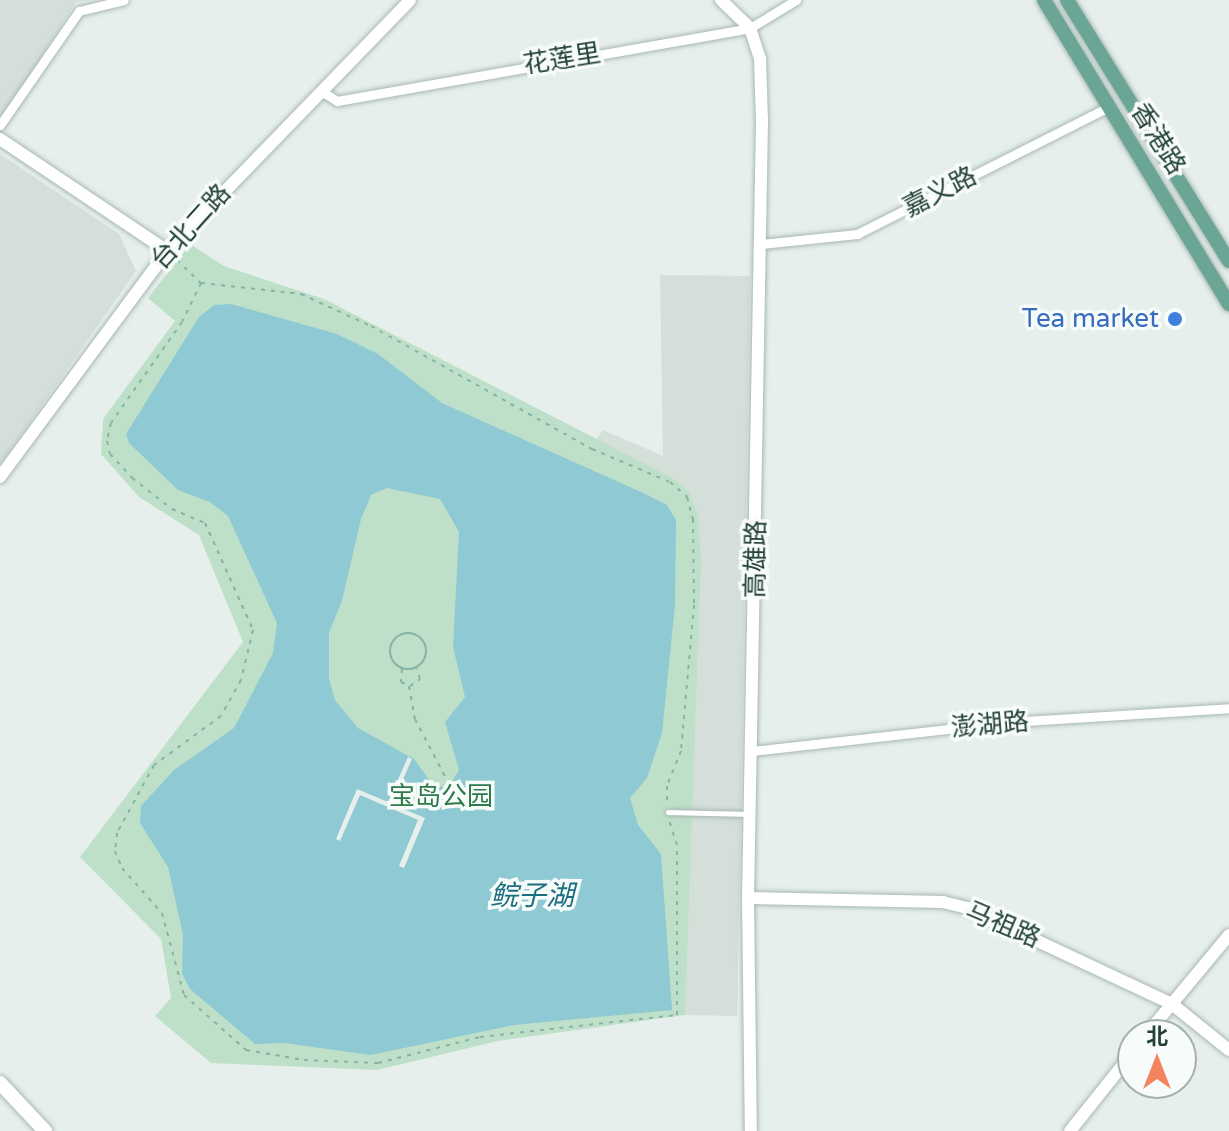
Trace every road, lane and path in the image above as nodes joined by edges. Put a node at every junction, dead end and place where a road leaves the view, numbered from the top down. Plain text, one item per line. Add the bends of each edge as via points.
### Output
1 (124, 0) edge
2 (410, 0) edge
3 (721, 0) edge
4 (796, 0) edge
5 (1067, 0) edge
6 (1048, 1) edge
7 (750, 28) junction
8 (323, 92) junction
9 (1110, 106) junction
10 (0, 125) edge
11 (0, 139) edge
12 (761, 244) junction
13 (167, 251) junction
14 (1229, 261) edge
15 (201, 283) junction
16 (1229, 304) edge
17 (0, 477) edge
18 (416, 667) junction
19 (402, 668) junction
20 (409, 686) junction
21 (1229, 708) edge
22 (752, 751) junction
23 (449, 784) dead end
24 (668, 812) junction
25 (750, 814) junction
26 (748, 898) junction
27 (1229, 935) edge
28 (1172, 1004) junction
29 (1159, 1019) edge
30 (1229, 1050) edge
31 (1117, 1074) edge
32 (0, 1083) edge
33 (1076, 1129) edge
34 (45, 1131) edge
35 (751, 1131) edge

1 - 10 street via 79,11
2 - 8 street, 台北二路
3 - 7 street
4 - 7 street, 花莲里
5 - 14 main road, 香港路
6 - 9 main road, 香港路
7 - 8 street, 花莲里 via 337,101
7 - 12 street, 高雄路 via 760,58
8 - 13 street, 台北二路
9 - 12 street, 嘉义路 via 857,234
9 - 16 main road, 香港路
11 - 13 street
12 - 22 street, 高雄路
13 - 15 path
13 - 17 street, 台北二路
15 - 24 path via 301,294 448,366 592,449 670,482 687,497 693,519 694,605 681,751 667,786
15 - 24 path via 182,322 111,423 107,441 110,454 132,478 172,509 205,523 253,630 241,680 221,716 154,765 117,833 115,851 122,868 162,913 184,995 246,1050 304,1060 378,1063 494,1035 677,1015 677,845
18 - 19 path
18 - 19 path via 426,649 417,635 406,633 390,648 392,660
18 - 20 path via 420,679
19 - 20 path via 400,678
20 - 23 path via 415,719
21 - 22 street, 澎湖路 via 1009,722
22 - 25 street, 高雄路
24 - 25 lane
25 - 26 street, 高雄路
26 - 28 street, 马祖路 via 943,902 1075,956
26 - 35 street, 高雄路
27 - 28 street
28 - 29 street
28 - 30 street, 马祖路
31 - 33 street
32 - 34 main road

